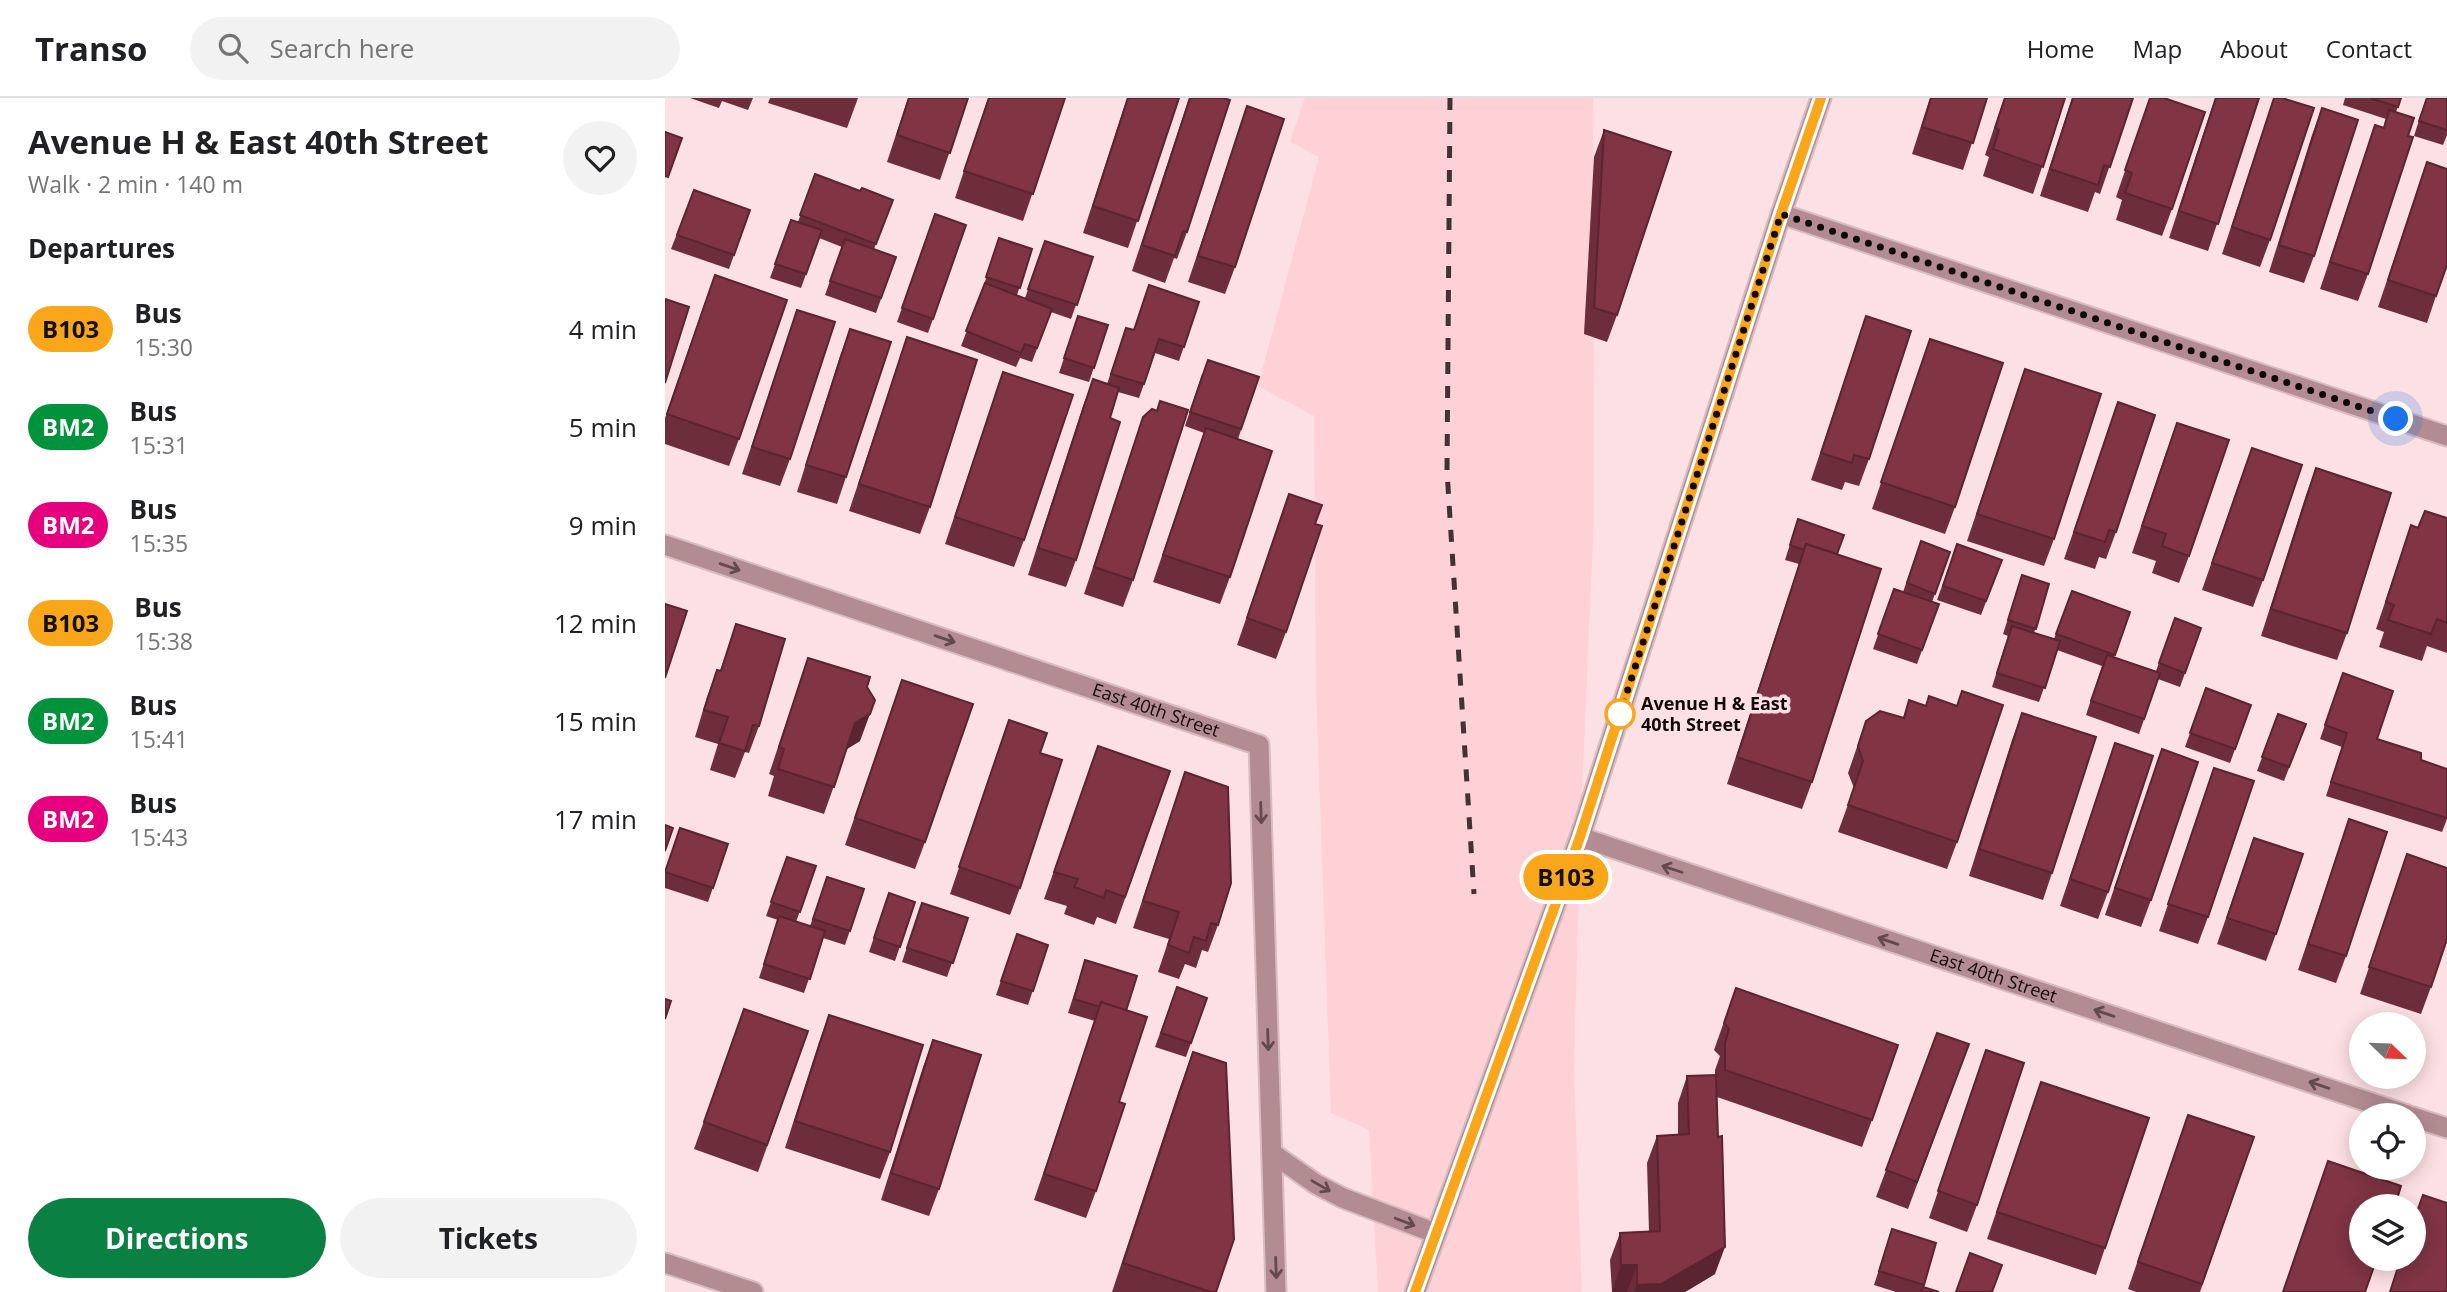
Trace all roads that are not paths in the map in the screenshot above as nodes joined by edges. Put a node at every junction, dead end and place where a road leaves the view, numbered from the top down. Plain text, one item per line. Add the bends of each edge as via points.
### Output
1 (1821, 98) edge
2 (1781, 214) junction
3 (2447, 436) edge
4 (665, 545) edge
5 (1580, 837) junction
6 (2371, 1103) edge
7 (2426, 1121) edge
8 (2447, 1128) edge
9 (1272, 1153) junction
10 (1435, 1233) junction
11 (665, 1263) edge
12 (753, 1292) edge
13 (1276, 1292) edge
14 (1415, 1292) edge

1 - 2 street
2 - 3 street
2 - 5 street
4 -> 9 street, East 40th Street via 1259,745
6 -> 5 street, East 40th Street
5 - 10 street
7 - 8 street
9 -> 10 street via 1343,1198
9 -> 13 street, East 40th Street
10 - 14 street
11 - 12 street

